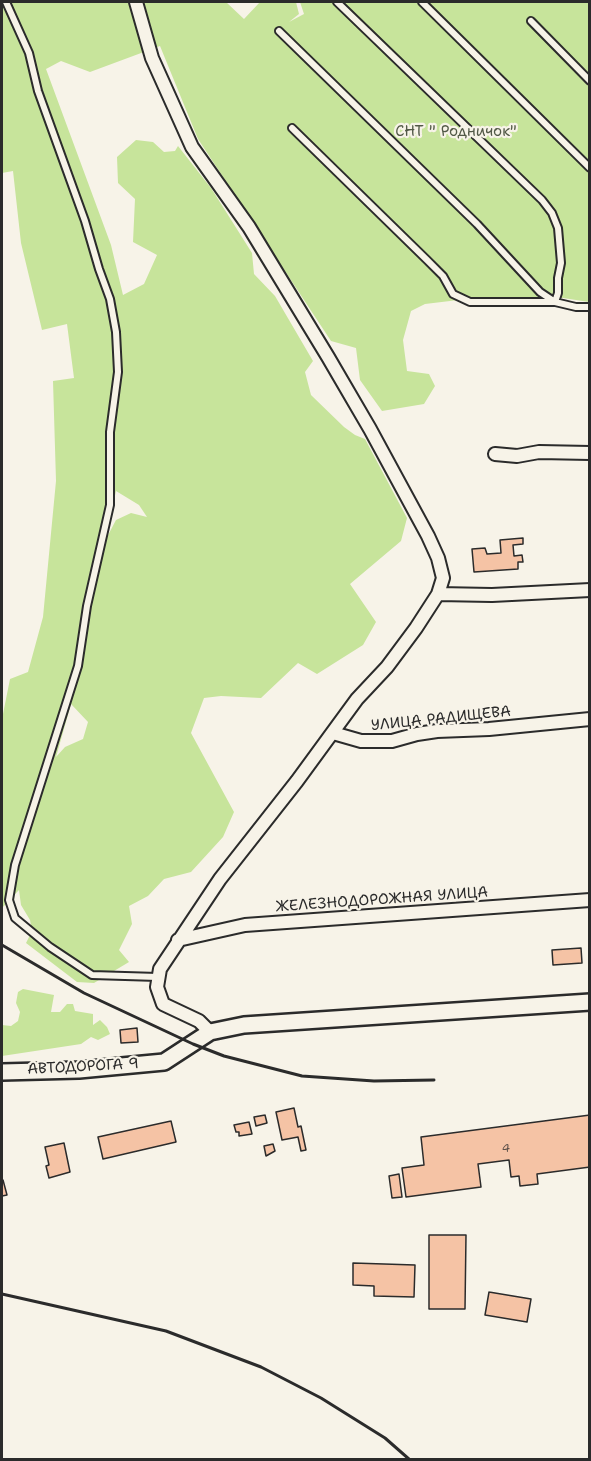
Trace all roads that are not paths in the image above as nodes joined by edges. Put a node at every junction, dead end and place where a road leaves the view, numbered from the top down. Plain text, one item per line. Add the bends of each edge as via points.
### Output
1 (6, 2) edge
2 (136, 2) edge
3 (337, 2) edge
4 (422, 2) edge
5 (531, 21) dead end
6 (279, 31) dead end
7 (590, 81) edge
8 (292, 128) dead end
9 (590, 168) edge
10 (555, 302) junction
11 (590, 307) edge
12 (590, 453) edge
13 (495, 454) dead end
14 (590, 590) edge
15 (438, 594) junction
16 (590, 719) edge
17 (333, 733) junction
18 (590, 900) edge
19 (178, 940) junction
20 (158, 977) junction
21 (590, 1002) edge
22 (210, 1032) junction
23 (2, 1072) edge

1 - 20 lane via 29,53 38,91 110,299 118,372 110,432 110,505 78,666 15,865 9,900 15,918 50,948 92,975
2 - 15 street via 152,58 192,147 285,284 428,536 443,578
3 - 10 lane via 552,213 558,228 561,263
4 - 9 lane
5 - 7 lane
6 - 10 lane via 477,224 540,292
8 - 10 lane via 443,276 453,294 470,302
10 - 11 lane
12 - 13 street
14 - 15 street
15 - 17 street via 387,667
16 - 17 street, УЛИЦА РАДИЩЕВА via 437,731 392,741 361,741
17 - 19 street
18 - 19 street, ЖЕЛЕЗНОДОРОЖНАЯ УЛИЦА via 245,925
19 - 20 street
20 - 22 street via 162,1004 199,1021
21 - 22 street via 244,1025
22 - 23 street, АВТОДОРОГА 9 via 164,1062

